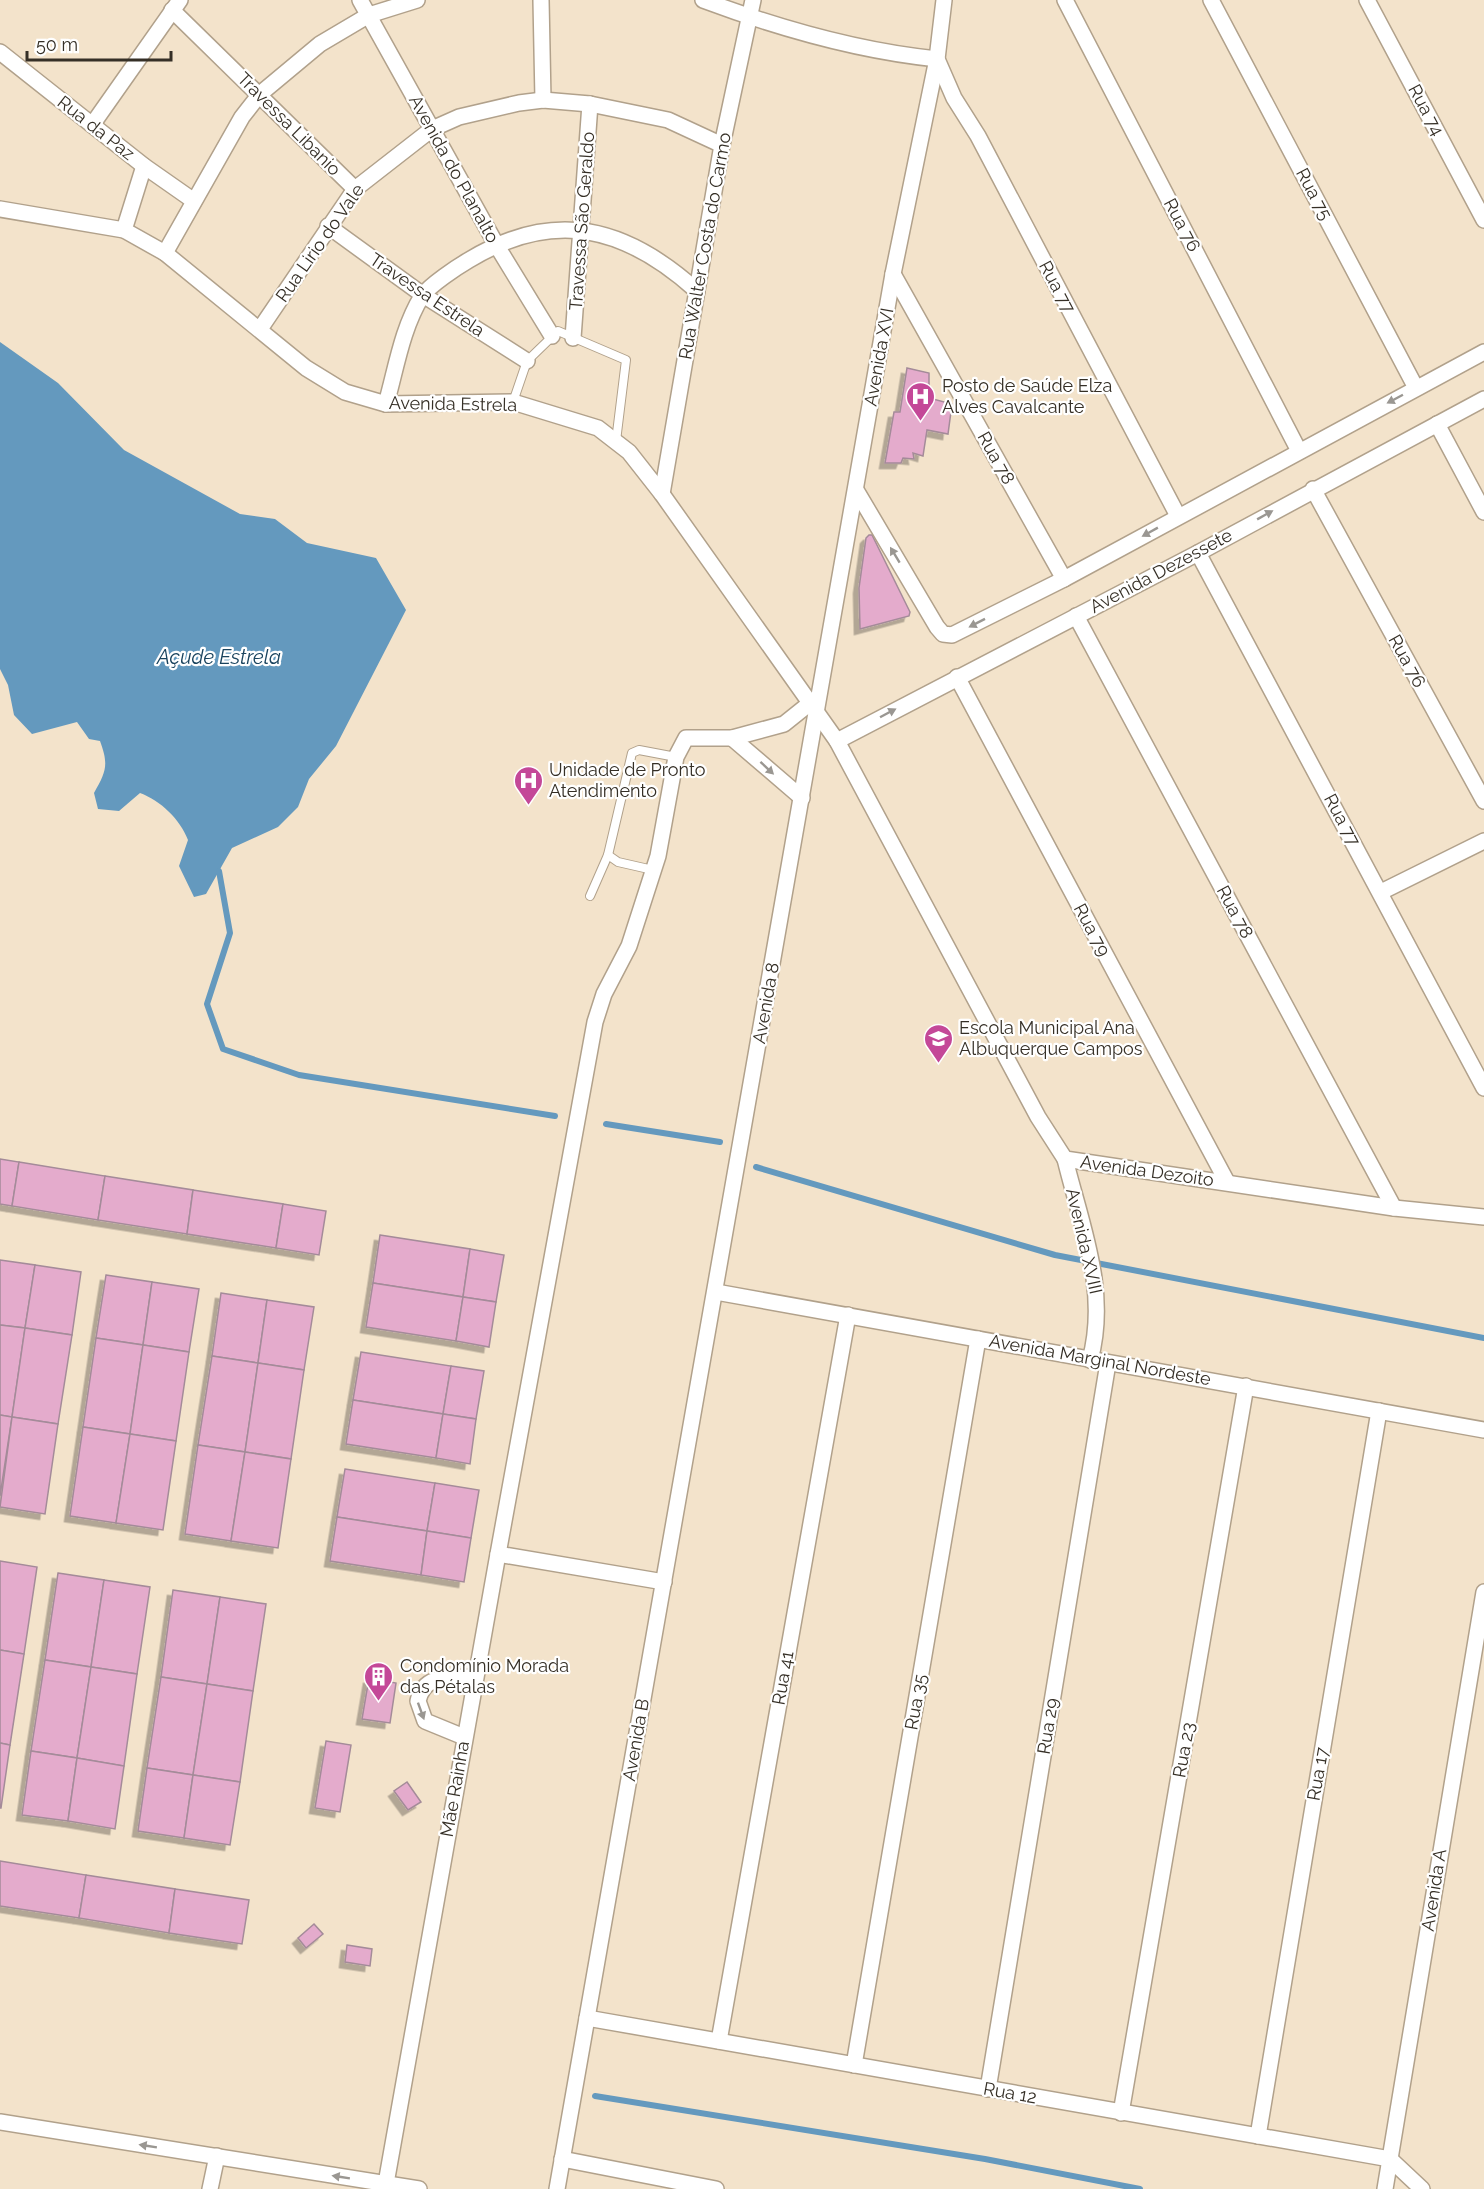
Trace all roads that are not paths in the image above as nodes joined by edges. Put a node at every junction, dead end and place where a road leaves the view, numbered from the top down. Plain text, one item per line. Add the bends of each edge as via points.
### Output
1 (360, 0) edge
2 (417, 0) edge
3 (541, 0) edge
4 (703, 0) edge
5 (753, 0) edge
6 (944, 0) edge
7 (1065, 0) edge
8 (1212, 0) edge
9 (1367, 0) edge
10 (176, 5) edge
11 (369, 15) junction
12 (750, 17) junction
13 (0, 52) edge
14 (937, 59) junction
15 (260, 94) junction
16 (543, 100) junction
17 (591, 104) junction
18 (92, 125) junction
19 (432, 129) junction
20 (723, 145) junction
21 (144, 166) junction
22 (355, 189) junction
23 (194, 201) junction
24 (0, 208) edge
25 (1484, 220) edge
26 (328, 226) junction
27 (581, 229) junction
28 (124, 230) junction
29 (497, 246) junction
30 (165, 253) junction
31 (893, 274) junction
32 (697, 291) junction
33 (423, 295) junction
34 (261, 329) junction
35 (552, 336) junction
36 (573, 338) junction
37 (1484, 352) edge
38 (527, 361) junction
39 (1416, 388) junction
40 (1484, 399) edge
41 (513, 402) junction
42 (386, 404) junction
43 (1437, 424) junction
44 (616, 441) junction
45 (1299, 451) junction
46 (1313, 489) junction
47 (856, 490) junction
48 (662, 494) junction
49 (1484, 512) edge
50 (1178, 516) junction
51 (1198, 553) junction
52 (1064, 579) junction
53 (1076, 616) junction
54 (957, 677) junction
55 (813, 709) junction
56 (732, 738) junction
57 (837, 741) junction
58 (676, 757) junction
59 (802, 798) junction
60 (1484, 801) edge
61 (1484, 841) edge
62 (608, 855) junction
63 (653, 870) junction
64 (1381, 891) junction
65 (590, 896) dead end
66 (1484, 1088) edge
67 (1065, 1159) junction
68 (1227, 1182) junction
69 (1394, 1208) junction
70 (1484, 1217) edge
71 (716, 1292) junction
72 (848, 1315) junction
73 (978, 1339) junction
74 (1090, 1359) junction
75 (1107, 1363) junction
76 (1246, 1386) junction
77 (1379, 1411) junction
78 (1484, 1430) edge
79 (498, 1554) junction
80 (664, 1582) junction
81 (1484, 1592) edge
82 (474, 1677) junction
83 (464, 1737) junction
84 (587, 2018) junction
85 (719, 2041) junction
86 (854, 2065) junction
87 (988, 2089) junction
88 (1121, 2113) junction
89 (0, 2122) edge
90 (1258, 2136) junction
91 (217, 2156) junction
92 (1390, 2158) junction
93 (562, 2159) junction
94 (385, 2186) edge
95 (695, 2187) edge
96 (210, 2189) edge
97 (419, 2189) edge
98 (557, 2189) edge
99 (716, 2189) edge
100 (1385, 2189) edge
101 (1422, 2189) edge

1 - 11 street, Avenida do Planalto
2 - 11 street
3 - 16 street
4 - 12 street
5 - 12 street, Rua Walter Costa do Carmo
6 - 14 street, Avenida XVI
7 - 45 street, Rua 76
8 - 39 street, Rua 75
9 - 25 street, Rua 74
10 - 15 street, Travessa Libanio
10 - 18 street
11 - 15 street via 320,44
11 - 19 street, Avenida do Planalto
12 - 14 street via 883,54
12 - 20 street, Rua Walter Costa do Carmo
13 - 18 street, Rua da Paz
14 - 31 street, Avenida XVI
14 - 50 street, Rua 77 via 954,98 978,136
15 - 22 street, Travessa Libanio
15 - 23 street via 242,117
16 - 17 street, Rua Lirio do Vale
16 - 19 street, Rua Lirio do Vale via 478,111
17 - 20 street, Rua Lirio do Vale via 668,120
17 - 27 street, Travessa São Geraldo
18 - 21 street, Rua da Paz
19 - 22 street, Rua Lirio do Vale
19 - 29 street, Avenida do Planalto
20 - 32 street, Rua Walter Costa do Carmo
21 - 23 street, Rua da Paz
21 - 28 street
22 - 26 street, Rua Lirio do Vale
23 - 30 street
24 - 28 street, Avenida Estrela
26 - 33 street, Travessa Estrela
26 - 34 street, Rua Lirio do Vale
27 - 29 street via 536,233
27 - 32 street via 621,240 668,265
27 - 36 street, Travessa São Geraldo
28 - 30 street, Avenida Estrela
29 - 33 street via 460,265
29 - 35 street, Avenida do Planalto
30 - 34 street, Avenida Estrela
31 - 47 street, Avenida XVI
31 - 52 street, Rua 78
32 - 48 street, Rua Walter Costa do Carmo
33 - 38 street, Travessa Estrela
33 - 42 street via 407,330
34 - 42 street, Avenida Estrela via 331,385
35 - 36 lane via 558,331
35 - 38 lane
36 - 44 lane via 626,360
37 - 39 street
38 - 41 lane
39 -> 45 street
40 - 43 street, Avenida Dezessete
41 - 42 street, Avenida Estrela
41 - 44 street, Avenida Estrela via 598,428
43 - 46 street, Avenida Dezessete
43 - 49 street
44 - 48 street, Avenida Estrela
45 - 50 street
51 -> 46 street, Avenida Dezessete
46 - 60 street, Rua 76
52 -> 47 street via 948,636 942,633
47 - 55 street, Avenida XVI
48 - 55 street, Avenida Estrela
50 -> 52 street
51 - 53 street, Avenida Dezessete
51 - 64 street, Rua 77
53 - 54 street, Avenida Dezessete
53 - 69 street, Rua 78
57 -> 54 street, Avenida Dezessete
54 - 68 street, Rua 79
55 - 56 street via 784,724
55 - 57 street, Avenida Dezoito
55 - 59 street, Avenida 8
56 - 58 street via 686,738
56 -> 59 street
57 - 67 street, Avenida Dezoito via 1033,1107
58 - 62 lane via 639,750 632,753
58 - 63 street, Mãe Rainha
59 - 71 street, Avenida 8
61 - 64 street
62 - 63 lane via 618,862
62 - 65 lane
63 - 79 street, Mãe Rainha via 629,946 604,994 595,1022
64 - 66 street, Rua 77
67 - 68 street, Avenida Dezoito
67 - 74 street, Avenida XVIII via 1089,1249 1098,1301
68 - 69 street, Avenida Dezoito
69 - 70 street, Avenida Dezoito
71 - 72 street, Avenida Marginal Nordeste
71 - 80 street, Avenida B
72 - 73 street, Avenida Marginal Nordeste
72 - 85 street, Rua 41
73 - 74 street, Avenida Marginal Nordeste
73 - 86 street, Rua 35
74 - 75 street, Avenida Marginal Nordeste
75 - 76 street, Avenida Marginal Nordeste
75 - 87 street, Rua 29
76 - 77 street, Avenida Marginal Nordeste
76 - 88 street, Rua 23
77 - 78 street, Avenida Marginal Nordeste
77 - 90 street, Rua 17
79 - 80 street
79 - 82 street, Mãe Rainha
80 - 84 street, Avenida B
81 - 92 street, Avenida A
82 - 83 street, Mãe Rainha
82 -> 83 street via 434,1680 423,1688 418,1701 425,1721
83 - 94 street, Mãe Rainha
84 - 85 street, Rua 12
84 - 93 street, Avenida B
85 - 86 street, Rua 12
86 - 87 street, Rua 12
87 - 88 street, Rua 12
88 - 90 street, Rua 12
91 -> 89 street
90 - 92 street, Rua 12
94 -> 91 street
91 - 96 street
92 - 100 street, Avenida A
92 - 101 street
93 - 95 street
93 - 98 street, Avenida B
94 - 97 street
95 - 99 street

